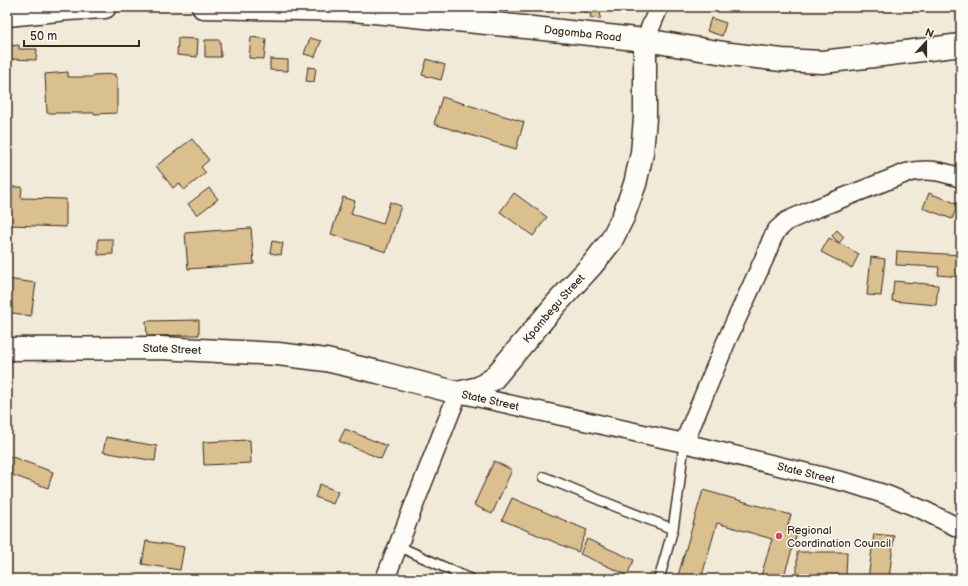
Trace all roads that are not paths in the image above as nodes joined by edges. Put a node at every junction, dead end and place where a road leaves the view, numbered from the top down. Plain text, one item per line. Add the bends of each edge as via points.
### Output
1 (105, 7) edge
2 (203, 7) edge
3 (659, 7) edge
4 (431, 12) edge
5 (7, 15) edge
6 (645, 40) junction
7 (961, 45) edge
8 (961, 178) edge
9 (7, 349) edge
10 (458, 393) junction
11 (684, 443) junction
12 (544, 477) dead end
13 (673, 529) junction
14 (961, 529) edge
15 (398, 546) junction
16 (385, 579) edge
17 (470, 579) edge
18 (659, 579) edge

1 - 5 street
2 - 4 street, Dagomba Road
3 - 6 street, Kpambegu Street
4 - 6 street, Dagomba Road
6 - 7 street, Dagomba Road via 730,54 822,62
6 - 10 street, Kpambegu Street via 645,118 642,153 635,184 611,241 493,379 479,388
8 - 11 street via 935,171 918,170 906,173 787,221 777,230
9 - 10 street, State Street via 160,348 278,354 334,362
10 - 11 street, State Street
10 - 15 street
11 - 13 lane
11 - 14 street, State Street via 849,483 887,495
12 - 13 lane
13 - 18 lane
15 - 16 street
15 - 17 lane

